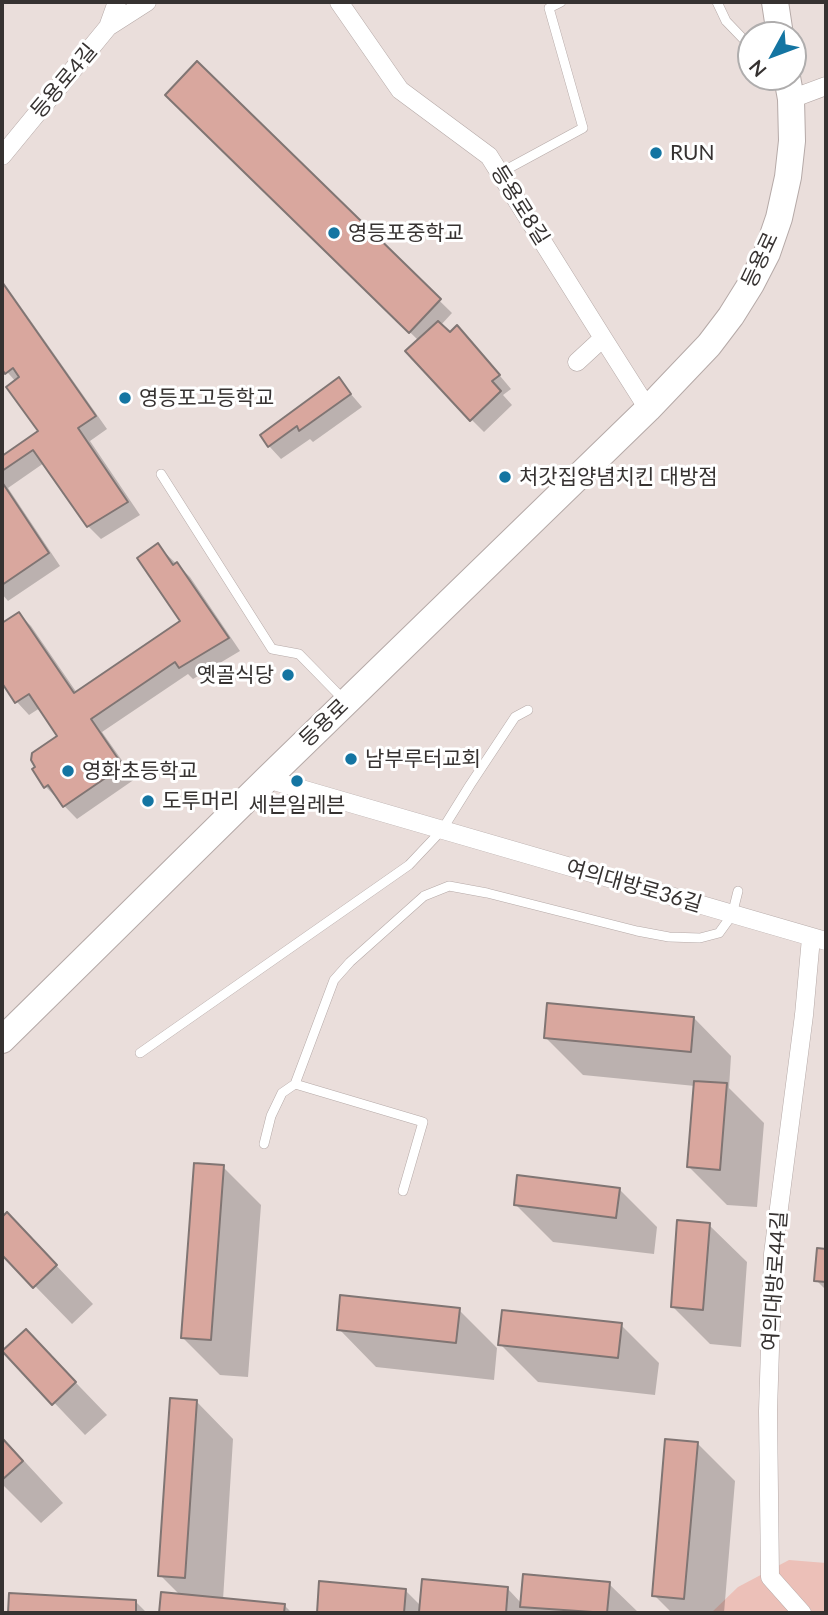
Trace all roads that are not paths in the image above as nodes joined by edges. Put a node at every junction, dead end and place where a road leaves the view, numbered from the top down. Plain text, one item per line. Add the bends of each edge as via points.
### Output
1 (117, 2) edge
2 (146, 2) edge
3 (339, 2) edge
4 (561, 2) edge
5 (717, 2) edge
6 (775, 2) edge
7 (778, 21) edge
8 (108, 27) junction
9 (737, 32) edge
10 (807, 86) edge
11 (826, 86) edge
12 (787, 91) edge
13 (2, 156) edge
14 (500, 173) junction
15 (603, 338) junction
16 (577, 362) dead end
17 (648, 409) junction
18 (161, 474) dead end
19 (346, 702) junction
20 (528, 710) dead end
21 (267, 779) junction
22 (442, 830) junction
23 (738, 891) dead end
24 (732, 915) junction
25 (819, 939) edge
26 (2, 1040) edge
27 (140, 1053) dead end
28 (295, 1084) junction
29 (264, 1144) dead end
30 (403, 1191) dead end
31 (802, 1613) edge

1 - 8 street, 등용로4길
2 - 8 street
3 - 14 street, 등용로8길 via 400,90 489,156
4 - 14 lane via 549,8 583,128
5 - 9 lane
6 - 7 street
8 - 13 street, 등용로4길
10 - 11 street
12 - 17 street, 등용로 via 792,141 788,177 767,253 732,316
14 - 15 street, 등용로8길
15 - 16 street
15 - 17 street
17 - 19 street, 등용로
18 - 19 lane via 272,649 299,653
19 - 21 street, 등용로
20 - 22 lane via 516,717
21 - 22 street, 여의대방로36길
21 - 26 street, 등용로
22 - 24 street, 여의대방로36길
22 - 27 lane via 410,865
23 - 24 lane
24 - 25 street, 여의대방로36길
24 - 28 lane via 719,933 669,937 449,886 425,896 334,980
25 - 31 street, 여의대방로44길 via 804,1015 773,1254 768,1411 770,1577
28 - 29 lane via 282,1093
28 - 30 lane via 424,1122

